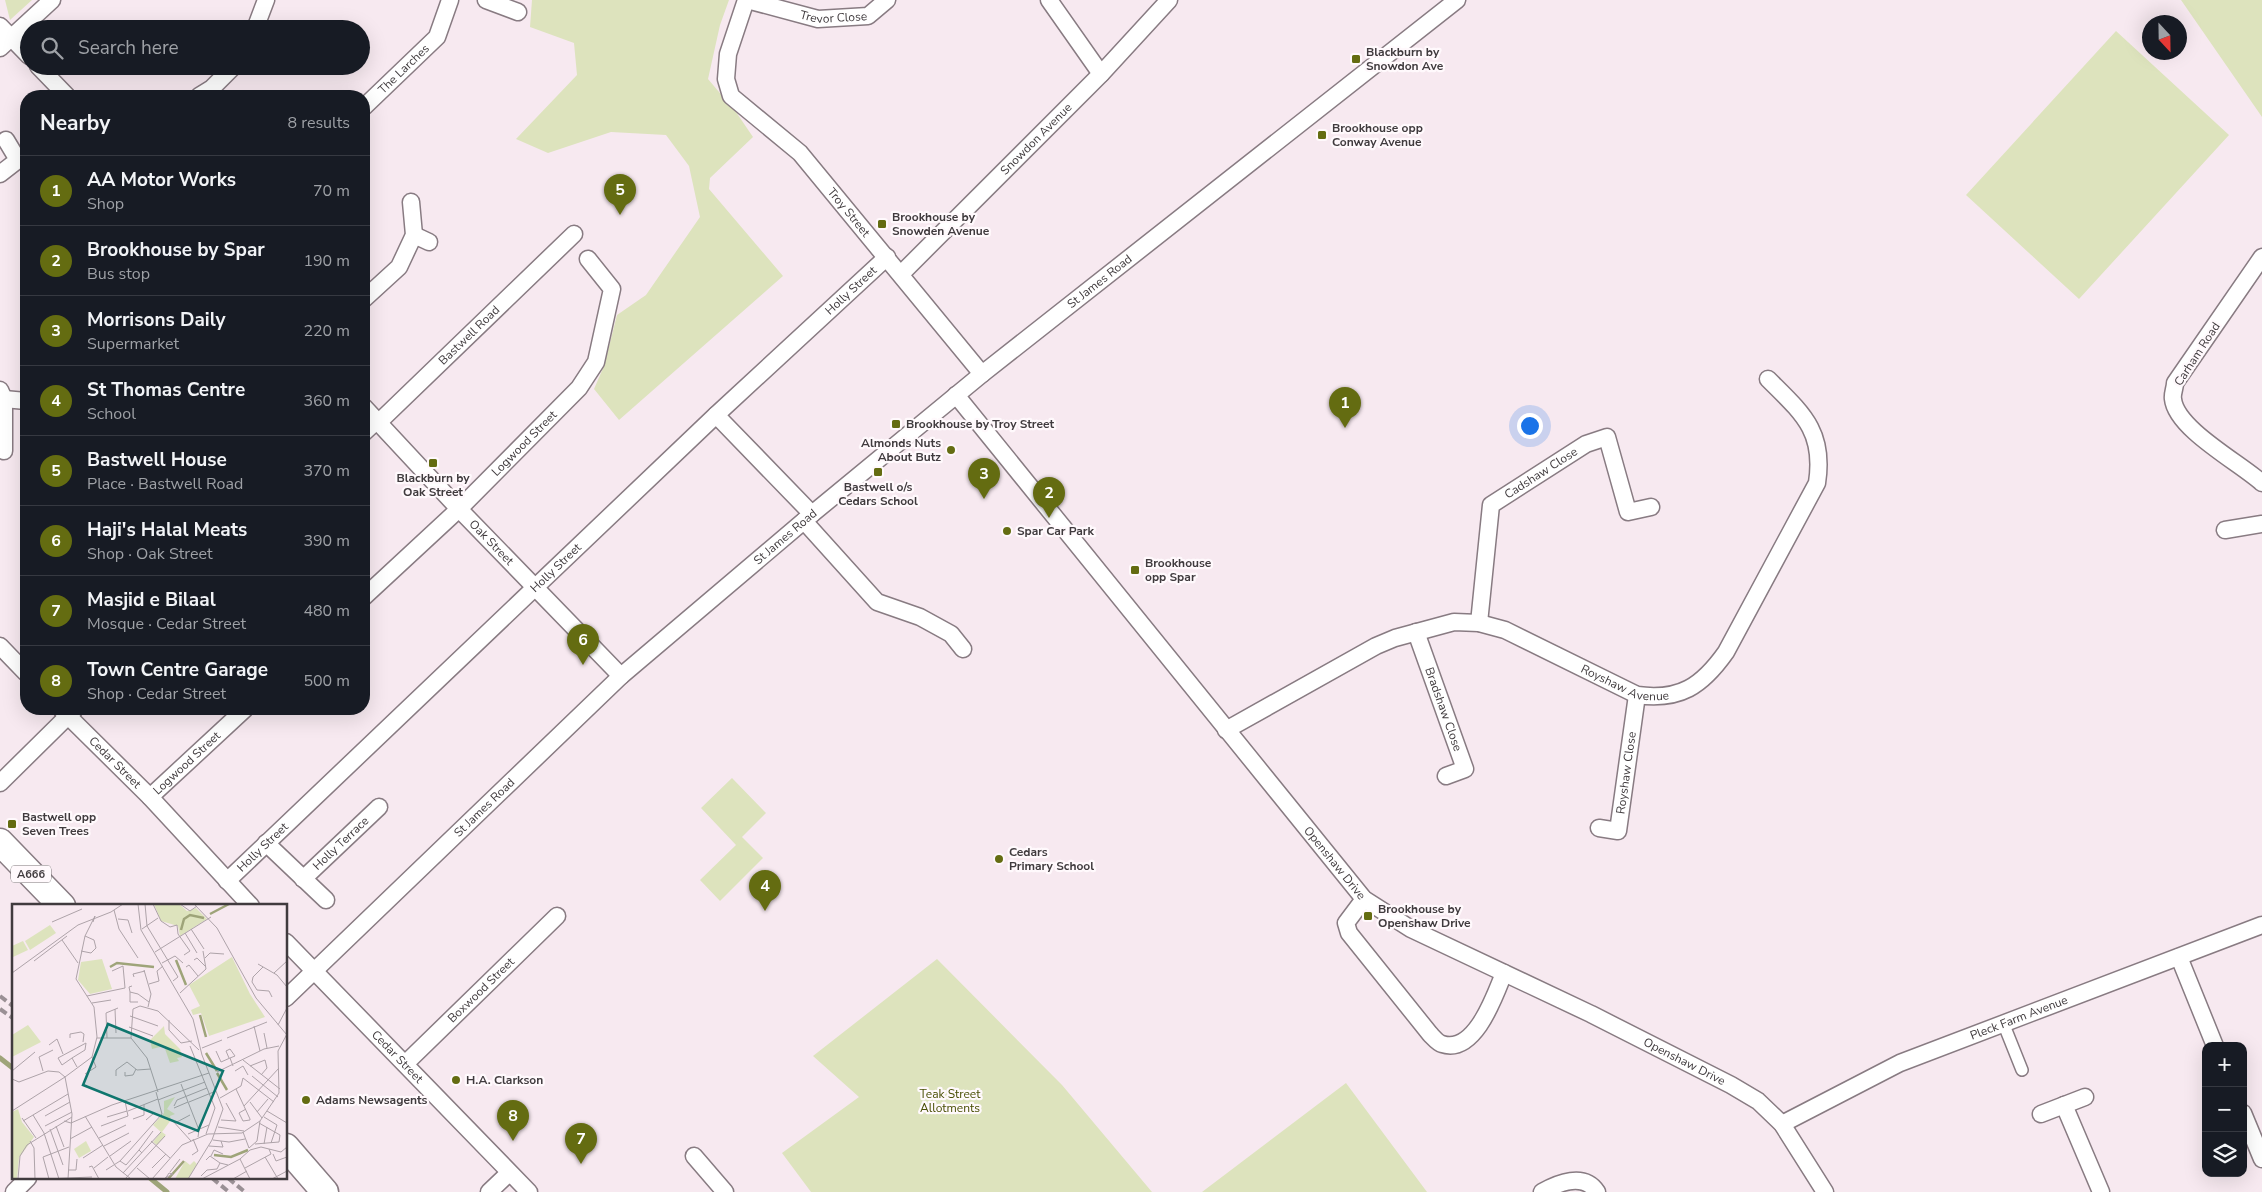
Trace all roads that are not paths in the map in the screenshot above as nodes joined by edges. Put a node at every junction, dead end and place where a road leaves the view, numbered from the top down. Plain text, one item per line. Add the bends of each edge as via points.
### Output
1 (52, 0) edge
2 (266, 0) edge
3 (450, 0) edge
4 (486, 0) edge
5 (747, 0) edge
6 (887, 0) edge
7 (1049, 0) edge
8 (1169, 0) edge
9 (1449, 3) edge
10 (518, 12) dead end
11 (26, 20) edge
12 (258, 20) edge
13 (20, 25) edge
14 (4, 37) edge
15 (20, 49) edge
16 (1101, 74) junction
17 (47, 75) edge
18 (225, 75) edge
19 (61, 90) edge
20 (209, 90) edge
21 (370, 101) edge
22 (6, 140) dead end
23 (0, 174) edge
24 (411, 202) dead end
25 (414, 234) junction
26 (574, 234) dead end
27 (429, 242) dead end
28 (887, 257) junction
29 (2262, 257) edge
30 (588, 258) dead end
31 (900, 274) junction
32 (370, 294) edge
33 (982, 374) junction
34 (1768, 379) dead end
35 (2, 394) edge
36 (956, 396) junction
37 (20, 399) edge
38 (370, 413) edge
39 (716, 415) junction
40 (379, 422) junction
41 (370, 430) edge
42 (4, 451) dead end
43 (2262, 483) edge
44 (1651, 507) dead end
45 (458, 509) junction
46 (808, 518) junction
47 (2262, 524) edge
48 (2225, 530) dead end
49 (536, 586) junction
50 (370, 591) edge
51 (1479, 623) junction
52 (1416, 632) junction
53 (0, 646) edge
54 (964, 649) dead end
55 (20, 667) edge
56 (621, 676) junction
57 (1637, 695) junction
58 (64, 715) edge
59 (72, 715) edge
60 (238, 715) edge
61 (1226, 730) junction
62 (1446, 776) dead end
63 (0, 783) edge
64 (150, 797) junction
65 (379, 807) dead end
66 (1599, 828) dead end
67 (0, 842) edge
68 (266, 843) junction
69 (303, 878) junction
70 (227, 881) junction
71 (1364, 899) junction
72 (326, 900) dead end
73 (60, 904) edge
74 (249, 904) edge
75 (557, 916) dead end
76 (2262, 925) edge
77 (288, 944) edge
78 (2179, 957) junction
79 (315, 972) junction
80 (1504, 973) junction
81 (288, 996) edge
82 (2004, 1025) junction
83 (2214, 1042) edge
84 (405, 1064) junction
85 (2022, 1070) dead end
86 (2085, 1097) dead end
87 (2064, 1105) junction
88 (2041, 1114) dead end
89 (2247, 1122) edge
90 (1782, 1124) junction
91 (288, 1149) edge
92 (694, 1156) dead end
93 (2262, 1158) edge
94 (510, 1173) junction
95 (26, 1180) edge
96 (14, 1192) edge
97 (325, 1192) edge
98 (489, 1192) edge
99 (529, 1192) edge
100 (725, 1192) edge
101 (1542, 1192) edge
102 (1597, 1192) edge
103 (1825, 1192) edge
104 (2101, 1192) edge

1 - 11 street
2 - 12 street
3 - 21 street, The Larches via 437,37
4 - 10 street
5 - 6 street, Trevor Close via 818,19 868,16
5 - 28 street, Troy Street via 728,54 726,79 731,96 800,153
7 - 16 street
8 - 16 street, Snowdon Avenue
9 - 33 street, St James Road
13 - 14 street
14 - 15 street
16 - 31 street, Snowdon Avenue
17 - 19 street
18 - 20 street
22 - 23 street via 18,160
24 - 25 street
25 - 27 street
25 - 32 street via 399,267
26 - 40 street, Bastwell Road
28 - 31 street, Troy Street
28 - 39 street, Holly Street
29 - 43 street, Carham Road via 2176,383 2172,398 2176,410 2192,430
30 - 45 street, Logwood Street via 612,289 596,362 579,388
31 - 33 street, Troy Street
33 - 36 street, St James Road
34 - 57 street, Royshaw Avenue via 1810,425 1820,455 1817,483 1726,652 1712,672 1688,691 1659,698
35 - 37 street
35 - 42 street
36 - 46 street, St James Road
36 - 61 street, Openshaw Drive
38 - 40 street, Oak Street
39 - 46 street
39 - 49 street, Holly Street
40 - 41 street, Bastwell Road
40 - 45 street, Oak Street
44 - 51 street, Cadshaw Close via 1628,512 1607,437 1586,444 1491,505
45 - 49 street, Oak Street
45 - 50 street, Logwood Street
46 - 54 street via 877,602 920,617 951,634
46 - 56 street, St James Road
47 - 48 street
49 - 56 street, Oak Street
49 - 68 street, Holly Street
51 - 52 street, Royshaw Avenue via 1454,622
51 - 57 street, Royshaw Avenue via 1505,630
52 - 61 street, Royshaw Avenue via 1376,646
52 - 62 street, Bradshaw Close via 1464,769
53 - 55 street
56 - 79 street, St James Road
57 - 66 street, Royshaw Close via 1618,831
58 - 63 street
59 - 64 street, Cedar Street
60 - 64 street, Logwood Street
61 - 71 street, Openshaw Drive
64 - 70 street, Cedar Street
65 - 69 street, Holly Terrace
67 - 73 highway, A666
68 - 69 street, Holly Terrace
68 - 70 street, Holly Street
69 - 72 street, Holly Terrace
70 - 74 street, Cedar Street
71 - 80 street, Openshaw Drive via 1411,929
71 - 80 street via 1346,923 1349,933 1441,1044 1456,1045 1474,1032 1488,1011
75 - 84 street, Boxwood Street
76 - 78 street, Pleck Farm Avenue
77 - 79 street, Cedar Street
78 - 82 street, Pleck Farm Avenue
78 - 83 street
79 - 81 street, St James Road
79 - 84 street, Cedar Street
80 - 90 street, Openshaw Drive via 1731,1085 1758,1102
82 - 85 street
82 - 90 street, Pleck Farm Avenue via 1900,1063
84 - 94 street, Cedar Street
86 - 87 street
87 - 88 street
87 - 104 street
89 - 93 street
90 - 103 street, Openshaw Drive
91 - 97 highway
92 - 100 street
94 - 98 street
94 - 99 street, Cedar Street
95 - 96 street
101 - 102 street via 1568,1180 1583,1181

